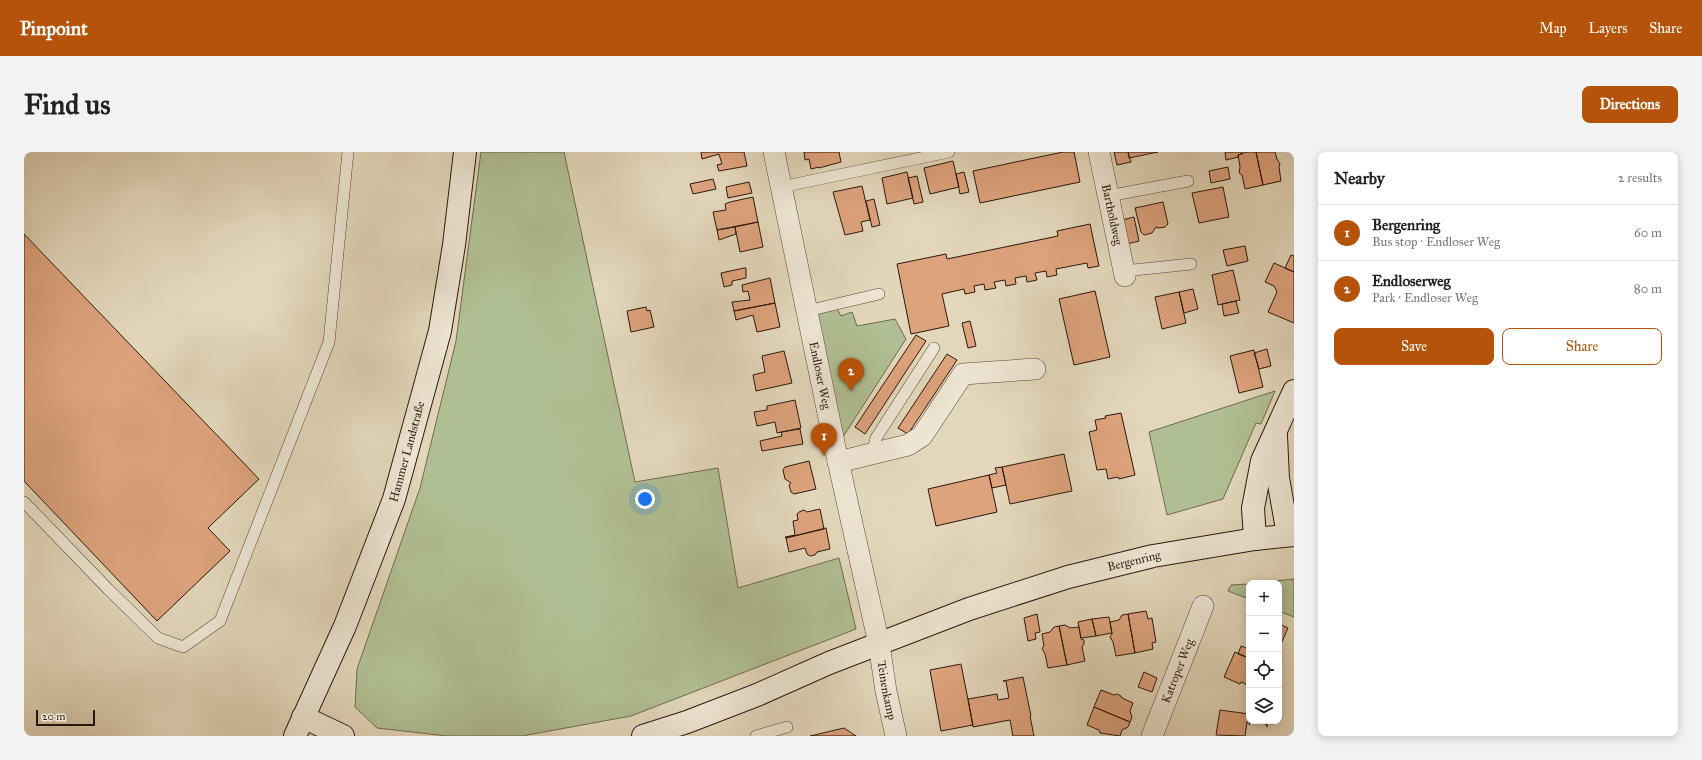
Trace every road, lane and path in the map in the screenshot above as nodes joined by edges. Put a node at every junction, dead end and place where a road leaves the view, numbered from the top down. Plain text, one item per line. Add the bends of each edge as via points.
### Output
1 (348, 152) edge
2 (465, 152) edge
3 (774, 152) edge
4 (949, 152) edge
5 (1098, 152) edge
6 (1188, 181) dead end
7 (781, 187) junction
8 (1108, 196) junction
9 (1192, 264) dead end
10 (1124, 274) joint
11 (879, 294) dead end
12 (807, 310) junction
13 (934, 348) dead end
14 (1035, 369) dead end
15 (1294, 391) edge
16 (1276, 431) junction
17 (872, 454) junction
18 (838, 462) junction
19 (24, 502) edge
20 (1291, 535) edge
21 (1255, 539) junction
22 (1203, 606) dead end
23 (879, 644) junction
24 (299, 726) edge
25 (787, 727) dead end
26 (343, 736) edge
27 (643, 736) edge
28 (756, 736) edge
29 (896, 736) edge
30 (1152, 736) edge

1 - 19 lane via 329,342 220,621 183,647 158,638
2 - 24 main road, Hammer Landstraße via 440,331 394,499 345,626
3 - 7 street, Endloser Weg
4 - 7 lane
5 - 8 street, Bartholdweg
6 - 8 lane
7 - 12 street, Endloser Weg
8 - 10 street, Bartholdweg
9 - 10 lane
11 - 12 lane
12 - 18 street, Endloser Weg
13 - 17 lane via 876,438
14 - 17 street via 964,374 922,436 908,444
15 - 16 main road
16 - 20 main road via 1278,478
16 - 21 main road via 1262,461 1253,508
17 - 18 street
18 - 23 street, Endloser Weg
20 - 21 main road, Bergenring
21 - 23 main road, Bergenring via 1153,556 1068,577 969,609
22 - 30 street, Katroper Weg
23 - 27 main road, Bergenring via 750,698
23 - 29 street, Teinenkamp
24 - 26 main road
25 - 28 lane

